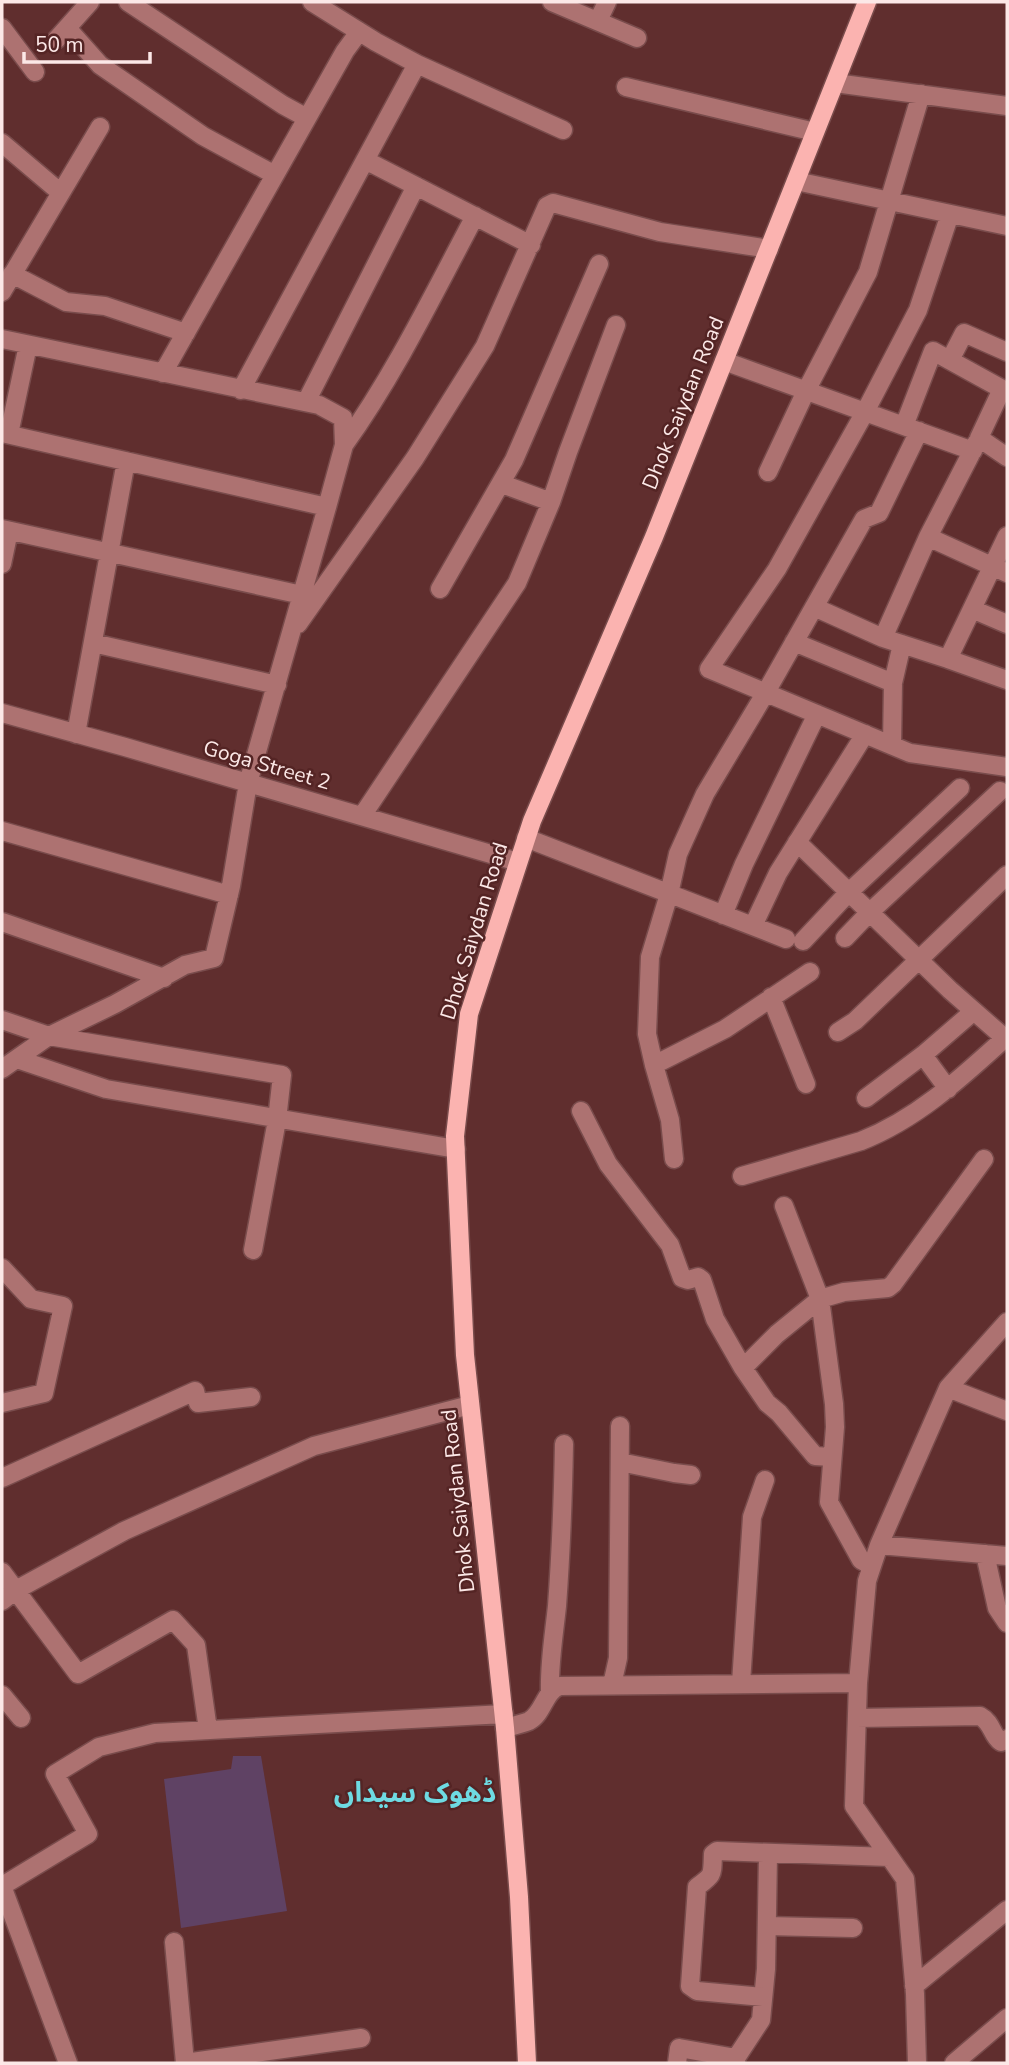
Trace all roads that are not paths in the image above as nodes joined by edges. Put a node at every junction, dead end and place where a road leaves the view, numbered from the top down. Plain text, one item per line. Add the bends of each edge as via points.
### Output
1 (90, 2) edge
2 (128, 2) edge
3 (312, 2) edge
4 (552, 2) edge
5 (607, 2) edge
6 (867, 2) edge
7 (598, 21) junction
8 (2, 30) edge
9 (359, 32) junction
10 (637, 38) dead end
11 (417, 64) junction
12 (35, 72) dead end
13 (835, 83) junction
14 (626, 87) dead end
15 (920, 94) junction
16 (1007, 106) edge
17 (307, 118) junction
18 (100, 127) dead end
19 (563, 130) dead end
20 (815, 132) junction
21 (2, 142) edge
22 (365, 160) junction
23 (275, 175) junction
24 (796, 181) junction
25 (416, 186) junction
26 (61, 193) junction
27 (890, 201) junction
28 (950, 214) junction
29 (475, 216) junction
30 (1007, 226) edge
31 (531, 244) junction
32 (769, 249) junction
33 (599, 264) dead end
34 (12, 274) junction
35 (2, 292) edge
36 (616, 325) dead end
37 (186, 333) junction
38 (2, 339) edge
39 (28, 345) junction
40 (1007, 352) edge
41 (950, 360) junction
42 (724, 361) junction
43 (163, 373) junction
44 (1005, 385) edge
45 (241, 390) junction
46 (806, 391) junction
47 (306, 402) junction
48 (865, 412) junction
49 (912, 429) junction
50 (6, 434) edge
51 (976, 444) junction
52 (344, 445) junction
53 (1007, 457) edge
54 (126, 461) junction
55 (768, 472) dead end
56 (502, 484) junction
57 (551, 502) junction
58 (327, 507) junction
59 (5, 530) edge
60 (1007, 536) edge
61 (928, 537) junction
62 (110, 552) junction
63 (2, 564) edge
64 (1000, 569) edge
65 (440, 589) dead end
66 (302, 595) junction
67 (814, 607) junction
68 (972, 609) junction
69 (1007, 624) edge
70 (292, 632) junction
71 (883, 638) junction
72 (794, 642) junction
73 (93, 643) junction
74 (902, 644) junction
75 (948, 659) junction
76 (1007, 680) edge
77 (893, 682) junction
78 (277, 685) junction
79 (766, 692) junction
80 (2, 713) edge
81 (817, 714) junction
82 (76, 734) junction
83 (865, 734) junction
84 (892, 745) junction
85 (1007, 766) edge
86 (248, 783) junction
87 (960, 788) dead end
88 (1000, 791) dead end
89 (362, 816) junction
90 (2, 831) edge
91 (526, 838) junction
92 (797, 842) junction
93 (519, 862) junction
94 (1007, 875) edge
95 (849, 892) junction
96 (669, 894) junction
97 (229, 895) junction
98 (870, 912) junction
99 (723, 915) junction
100 (2, 922) edge
101 (752, 926) junction
102 (845, 938) dead end
103 (918, 960) junction
104 (810, 972) dead end
105 (164, 978) junction
106 (771, 997) junction
107 (974, 1011) junction
108 (2, 1020) edge
109 (838, 1032) dead end
110 (49, 1035) junction
111 (1006, 1039) edge
112 (922, 1055) junction
113 (9, 1064) edge
114 (654, 1065) junction
115 (806, 1084) dead end
116 (947, 1089) junction
117 (866, 1098) dead end
118 (581, 1111) dead end
119 (277, 1120) junction
120 (456, 1149) junction
121 (674, 1159) dead end
122 (984, 1159) dead end
123 (742, 1176) dead end
124 (784, 1206) dead end
125 (253, 1250) dead end
126 (2, 1268) edge
127 (820, 1299) junction
128 (1007, 1322) edge
129 (743, 1368) junction
130 (948, 1388) junction
131 (251, 1397) dead end
132 (2, 1403) edge
133 (470, 1405) junction
134 (1007, 1411) edge
135 (620, 1426) dead end
136 (564, 1444) dead end
137 (832, 1457) junction
138 (620, 1462) junction
139 (691, 1475) dead end
140 (2, 1478) edge
141 (765, 1480) dead end
142 (879, 1545) junction
143 (985, 1554) junction
144 (1007, 1556) edge
145 (872, 1566) junction
146 (2, 1572) edge
147 (9, 1596) edge
148 (1007, 1623) edge
149 (741, 1683) junction
150 (858, 1683) junction
151 (612, 1685) junction
152 (550, 1692) junction
153 (2, 1695) edge
154 (21, 1718) dead end
155 (857, 1718) junction
156 (504, 1721) junction
157 (208, 1730) junction
158 (1007, 1739) edge
159 (768, 1854) junction
160 (890, 1857) junction
161 (1007, 1910) edge
162 (767, 1926) junction
163 (853, 1928) dead end
164 (174, 1942) dead end
165 (914, 1986) junction
166 (763, 1997) junction
167 (1007, 2018) edge
168 (361, 2038) dead end
169 (736, 2061) edge
170 (68, 2063) edge
171 (185, 2063) edge
172 (527, 2063) edge
173 (677, 2063) edge
174 (917, 2063) edge
175 (954, 2063) edge

1 - 23 street via 61,34 203,136
2 - 17 street
3 - 9 street
4 - 7 street
5 - 7 street
6 - 13 main road, Dhok Saiydan Road
7 - 10 street
8 - 12 street
9 - 11 street
9 - 17 street
11 - 19 street
11 - 22 street
13 - 15 street
13 - 20 main road, Dhok Saiydan Road
14 - 20 street
15 - 16 street
15 - 27 street
17 - 23 street
18 - 26 street
20 - 24 main road, Dhok Saiydan Road
21 - 26 street
22 - 25 street
22 - 45 street
23 - 37 street
24 - 27 street
24 - 32 main road, Dhok Saiydan Road
25 - 29 street
25 - 47 street
26 - 34 street
27 - 28 street
27 - 46 street via 868,272
28 - 30 street
28 - 48 street via 918,310
29 - 31 street
29 - 52 street via 385,383
31 - 32 street via 552,203 660,232
31 - 70 street via 485,346 415,458
32 - 42 main road, Dhok Saiydan Road
33 - 56 street
34 - 35 street
34 - 37 street via 65,302 105,306
36 - 57 street
37 - 43 street
38 - 39 street
39 - 43 street
39 - 50 street
40 - 41 street via 964,332
41 - 44 street
41 - 49 street via 933,351
42 - 46 street
42 - 91 main road, Dhok Saiydan Road
43 - 45 street
44 - 51 street
45 - 47 street
46 - 48 street
46 - 55 street
47 - 52 street via 343,418
48 - 49 street
48 - 79 street via 777,569 709,669
49 - 51 street
49 - 67 street via 879,513 864,519
50 - 54 street
51 - 53 street
51 - 61 street
52 - 58 street
54 - 58 street
54 - 62 street
56 - 57 street
56 - 65 street
57 - 89 street via 517,583
58 - 66 street
59 - 62 street
59 - 63 street
60 - 64 street
61 - 64 street
61 - 71 street
62 - 66 street
62 - 73 street
64 - 68 street
66 - 70 street
67 - 71 street
67 - 72 street
68 - 69 street
68 - 75 street
70 - 78 street
71 - 74 street
72 - 77 street
72 - 79 street
73 - 78 street
73 - 82 street
74 - 75 street
74 - 77 street
75 - 76 street
77 - 84 street
78 - 86 street
79 - 81 street
79 - 96 street via 705,793 678,854
80 - 82 street, Goga Street 2
81 - 83 street
81 - 99 street
82 - 86 street, Goga Street 2
83 - 84 street
83 - 92 street
84 - 85 street via 910,752
86 - 89 street, Goga Street 2
86 - 97 street
87 - 95 street
88 - 98 street
89 - 93 street, Goga Street 2
90 - 97 street
91 - 93 main road, Dhok Saiydan Road
91 - 96 street
92 - 95 street
92 - 101 street
93 - 120 main road, Dhok Saiydan Road via 470,1014
94 - 103 street
95 - 98 street
95 - 101 street via 794,940
96 - 99 street
96 - 114 street via 650,957 648,1034
97 - 105 street via 214,958 185,965
98 - 102 street
98 - 103 street
99 - 101 street
100 - 105 street
103 - 107 street
103 - 109 street
104 - 106 street
105 - 110 street
106 - 114 street via 725,1029
106 - 115 street
107 - 111 street
107 - 112 street
108 - 110 street
110 - 113 street
110 - 119 street via 282,1075
111 - 116 street
112 - 116 street
112 - 117 street
113 - 119 street via 106,1089
114 - 121 street via 670,1120
116 - 123 street via 880,1134
118 - 129 street via 608,1164 670,1245 682,1278 702,1280 715,1319
119 - 120 street
119 - 125 street
120 - 133 main road, Dhok Saiydan Road
122 - 127 street via 893,1284
124 - 127 street
126 - 132 street via 31,1299 63,1306 44,1393
127 - 129 street
127 - 137 street via 834,1404
128 - 130 street
129 - 137 street via 767,1403 815,1456
130 - 134 street
130 - 142 street
131 - 140 street via 198,1403 195,1391
133 - 147 street via 314,1446 124,1531
133 - 156 main road, Dhok Saiydan Road
135 - 138 street
136 - 152 street
137 - 145 street via 828,1502 861,1560
138 - 139 street
138 - 151 street via 618,1658
141 - 149 street via 752,1517
142 - 143 street
142 - 145 street
143 - 144 street
143 - 148 street via 997,1608
145 - 150 street
146 - 147 street
147 - 157 street via 78,1674 173,1620 196,1645
149 - 150 street
149 - 151 street
150 - 155 street
151 - 152 street via 560,1686
152 - 156 street via 530,1721
153 - 154 street
155 - 158 street via 980,1716 988,1720 998,1740
155 - 160 street via 854,1806
156 - 157 street
156 - 172 main road, Dhok Saiydan Road
157 - 170 street via 155,1733 99,1747 55,1774 88,1835 2,1886
159 - 160 street
159 - 162 street
159 - 166 street via 713,1854 712,1875 697,1886 690,1986 697,1991
160 - 165 street via 905,1879
161 - 165 street
162 - 163 street
162 - 166 street
164 - 171 street
165 - 174 street
166 - 169 street via 761,2020
167 - 175 street
168 - 171 street
169 - 173 street via 679,2048

